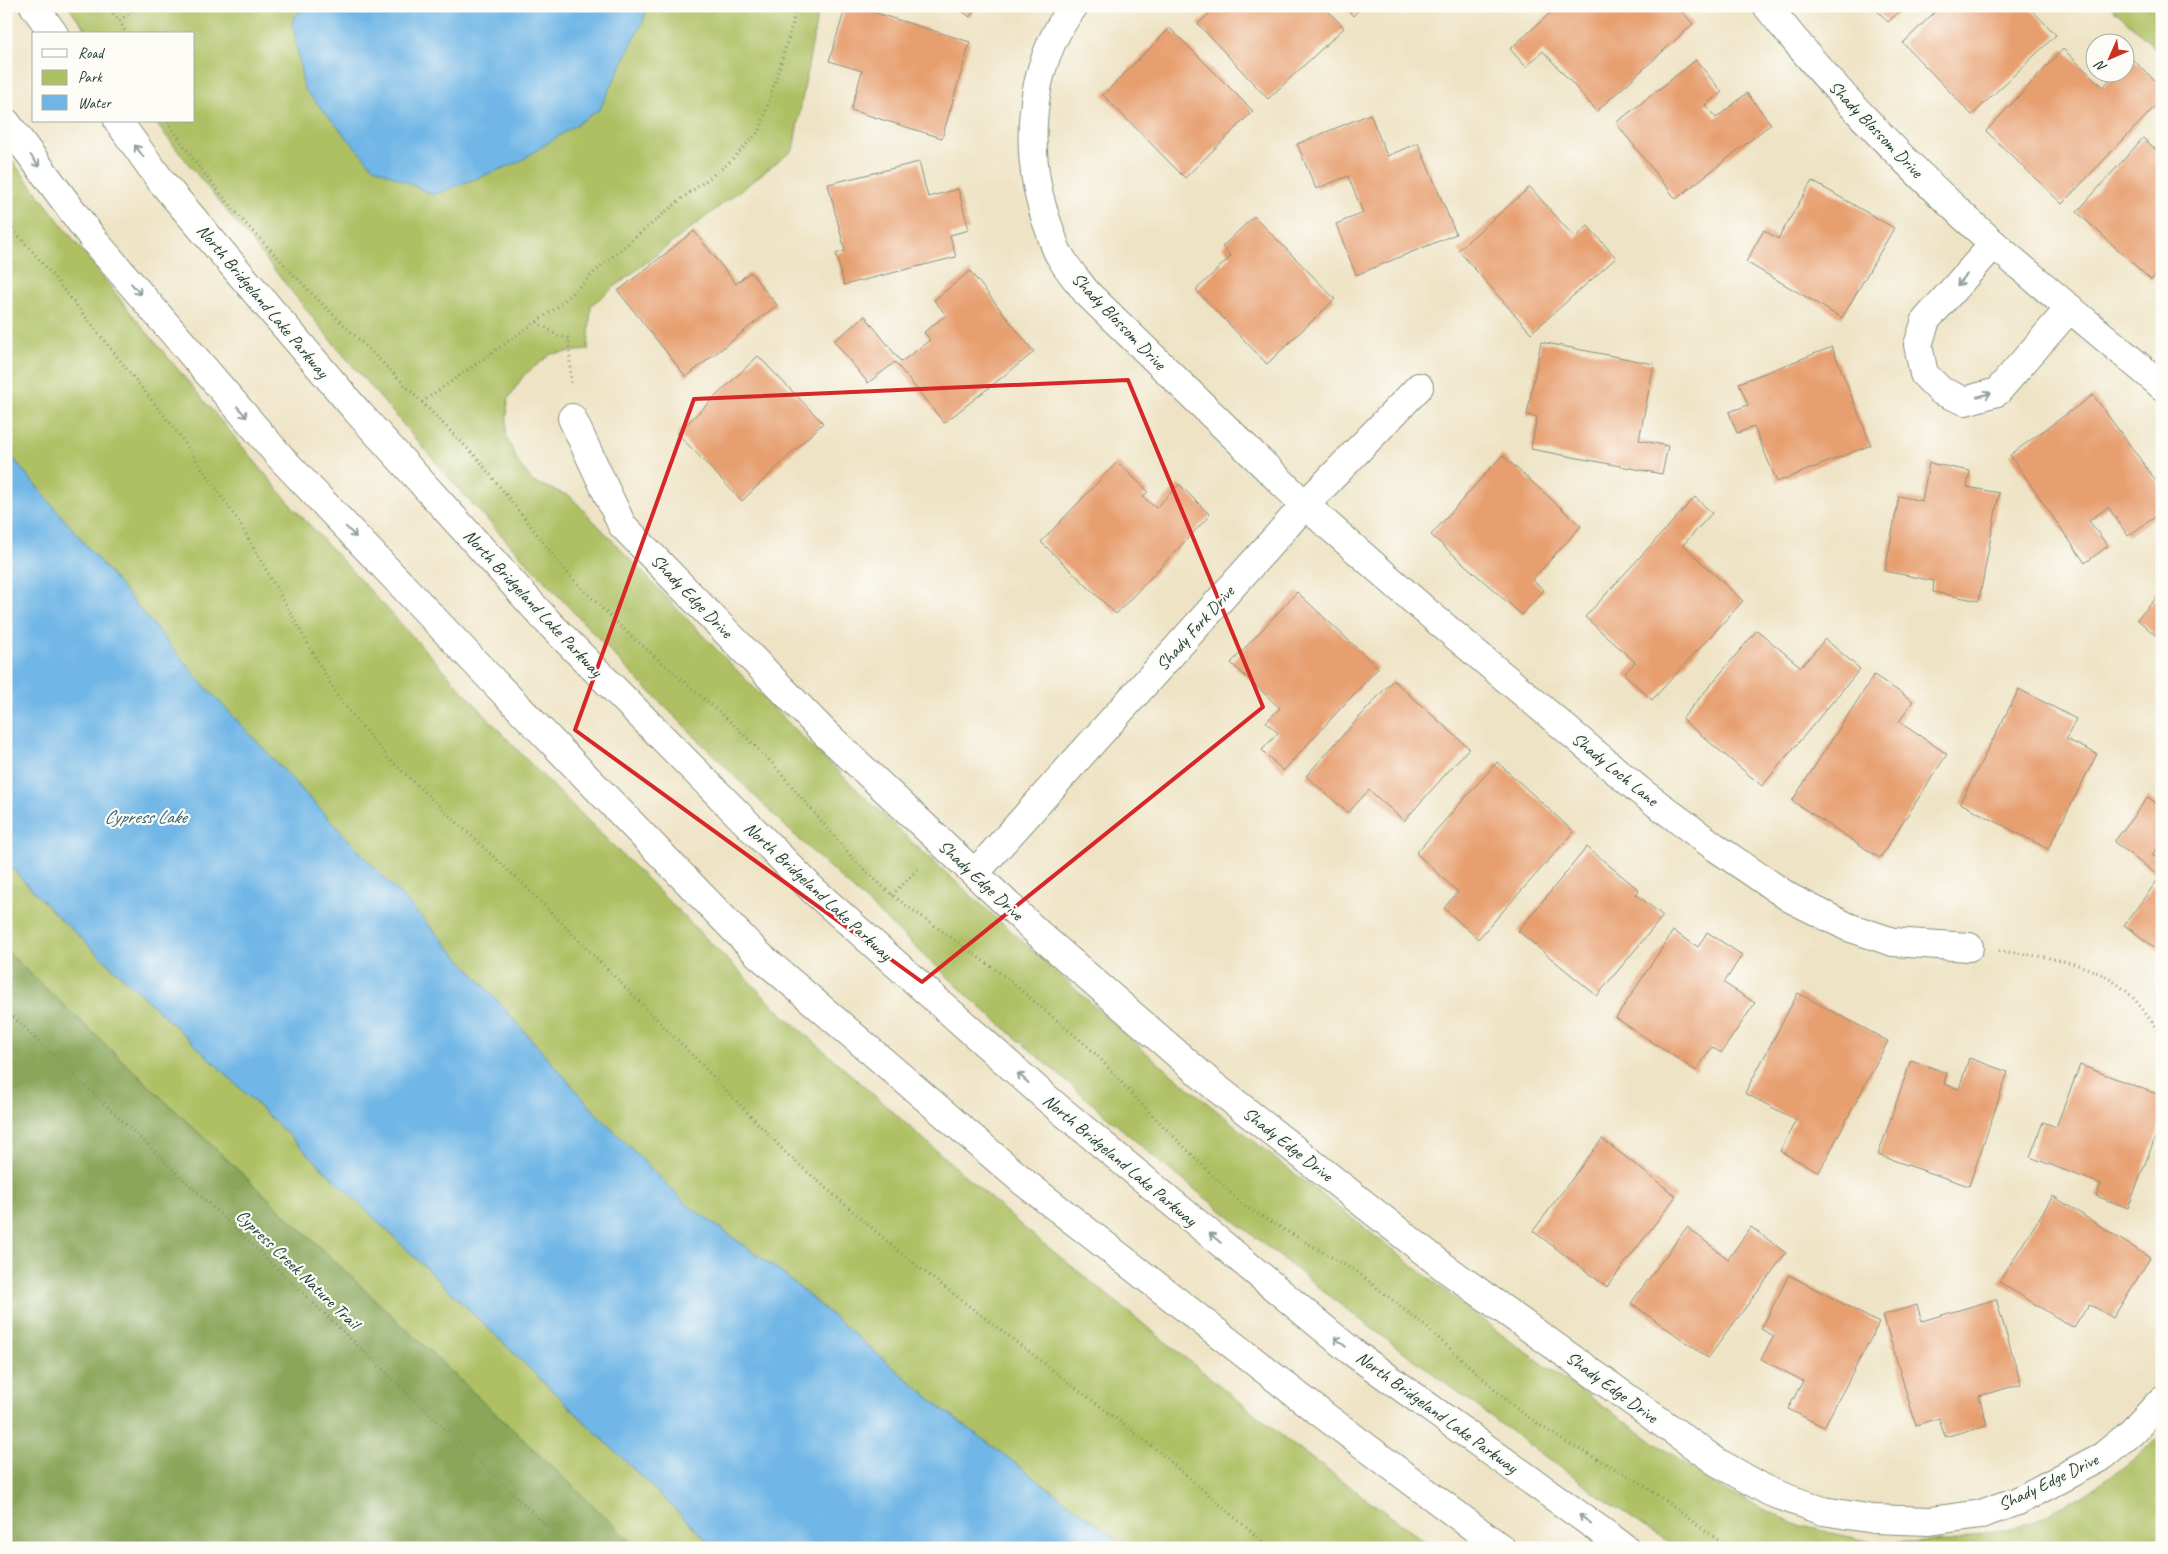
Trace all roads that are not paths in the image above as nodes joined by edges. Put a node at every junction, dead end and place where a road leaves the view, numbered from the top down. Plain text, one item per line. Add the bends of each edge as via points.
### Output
1 (34, 6) edge
2 (1074, 6) edge
3 (1767, 6) edge
4 (53, 32) edge
5 (6, 122) edge
6 (119, 122) edge
7 (1994, 244) junction
8 (2070, 308) junction
9 (2162, 386) edge
10 (1419, 387) dead end
11 (572, 418) road end
12 (1305, 505) junction
13 (975, 873) junction
14 (1969, 947) road end
15 (2162, 1400) edge
16 (1501, 1548) edge
17 (1625, 1548) edge

1 - 4 street
2 - 12 street, Shady Blossom Drive via 1062,22 1042,66 1033,119 1033,167 1044,215 1059,256 1087,293
3 - 7 street, Shady Blossom Drive via 1877,132
5 -> 16 street via 97,244 282,459 491,680 759,955 1025,1183 1310,1405
17 -> 6 street, North Bridgeland Lake Parkway via 1352,1351 1050,1102 812,890 547,621 356,410 161,181
7 - 8 street, Shady Blossom Drive
7 -> 8 street via 1926,320 1918,345 1924,374 1940,392 1964,401 1996,392
8 - 9 street, Shady Blossom Drive
10 - 12 street, Shady Fork Drive
11 - 13 street, Shady Edge Drive via 622,525 824,732
12 - 13 street, Shady Fork Drive
12 - 14 street, Shady Loch Lane via 1640,791 1790,898 1848,927 1893,942
13 - 15 street, Shady Edge Drive via 1039,934 1214,1086 1444,1267 1717,1462 1770,1492 1823,1511 1873,1519 1930,1521 1981,1514 2018,1501 2102,1456 2131,1433

